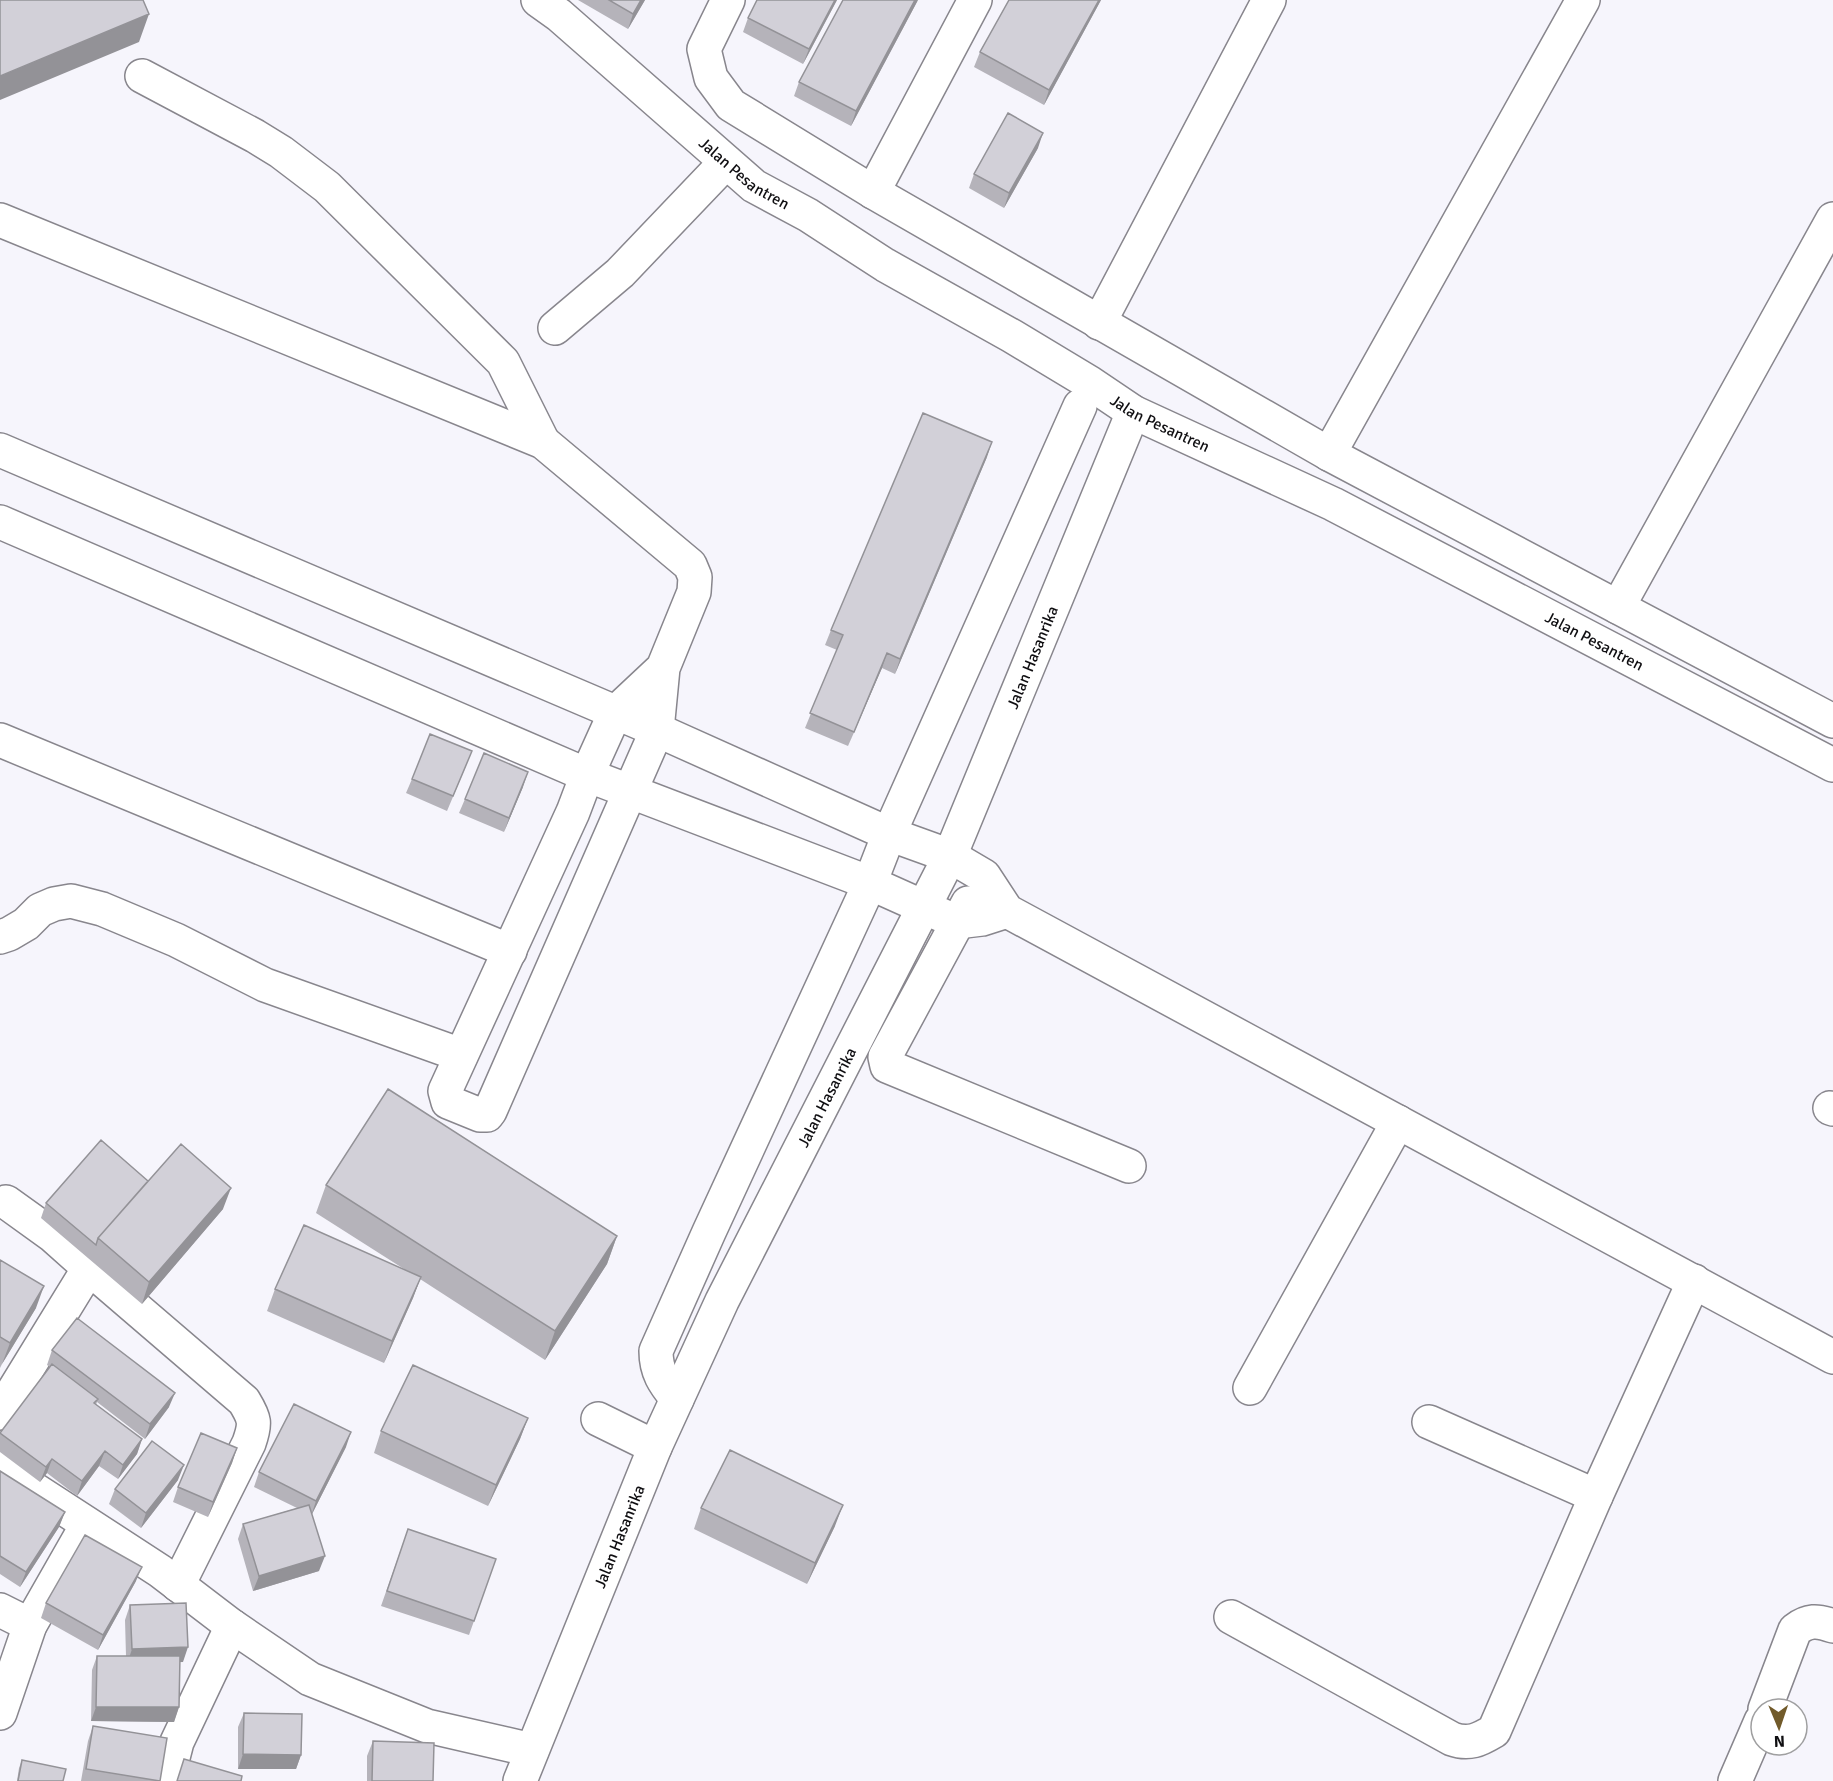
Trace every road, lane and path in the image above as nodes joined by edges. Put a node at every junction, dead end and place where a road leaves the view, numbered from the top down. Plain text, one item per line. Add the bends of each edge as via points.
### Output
1 (538, 0) edge
2 (728, 0) edge
3 (975, 0) edge
4 (1269, 0) edge
5 (1583, 0) edge
6 (142, 76) dead end
7 (726, 162) junction
8 (873, 192) junction
9 (1833, 219) edge
10 (0, 220) edge
11 (1099, 323) junction
12 (555, 328) dead end
13 (1080, 405) dead end
14 (1133, 412) junction
15 (543, 442) junction
16 (0, 450) edge
17 (1329, 454) junction
18 (0, 522) edge
19 (1618, 607) junction
20 (663, 668) junction
21 (615, 713) junction
22 (1833, 721) edge
23 (657, 730) junction
24 (0, 740) edge
25 (1833, 765) edge
26 (586, 775) junction
27 (631, 792) junction
28 (889, 834) junction
29 (950, 856) junction
30 (984, 876) junction
31 (870, 883) junction
32 (923, 906) junction
33 (1007, 911) junction
34 (957, 922) junction
35 (0, 937) edge
36 (510, 951) junction
37 (462, 1055) junction
38 (1398, 1122) junction
39 (1129, 1166) dead end
40 (6, 1202) dead end
41 (89, 1268) junction
42 (1694, 1281) junction
43 (1832, 1354) edge
44 (1250, 1388) dead end
45 (677, 1399) junction
46 (0, 1413) edge
47 (598, 1419) dead end
48 (1429, 1422) dead end
49 (655, 1447) junction
50 (0, 1467) edge
51 (1596, 1496) junction
52 (87, 1525) junction
53 (178, 1585) junction
54 (0, 1610) edge
55 (1231, 1617) dead end
56 (30, 1625) junction
57 (232, 1626) junction
58 (1833, 1626) edge
59 (1770, 1697) edge
60 (0, 1713) edge
61 (1749, 1749) edge
62 (532, 1750) junction
63 (168, 1781) edge
64 (520, 1781) edge
65 (1735, 1781) edge

1 - 7 street, Jalan Pesantren
2 - 8 street via 704,49 711,78 731,105
3 - 8 street
4 - 11 street
5 - 17 street
6 - 15 street via 255,136 327,187 502,362
7 - 12 street via 620,273
7 - 14 street, Jalan Pesantren via 753,186 808,214 885,265 1012,336
8 - 11 street
9 - 19 street
10 - 15 street
11 - 17 street
13 - 28 street
14 - 25 street, Jalan Pesantren via 1333,504
14 - 29 street, Jalan Hasanrika
15 - 20 street via 690,565 695,577 694,591
16 - 21 street
17 - 19 street
18 - 26 street
19 - 22 street
20 - 21 street
20 - 23 street
21 - 23 street
21 - 26 street
23 - 27 street
23 - 28 street
24 - 36 street
26 - 27 street
26 - 36 street
27 - 31 street
27 - 37 street via 487,1115 448,1102 445,1091
28 - 29 street
28 - 31 street
29 - 30 street
29 - 32 street, Jalan Hasanrika
30 - 33 street
30 - 34 street
31 - 32 street
31 - 45 street via 656,1351 660,1378
32 - 34 street
32 - 45 street, Jalan Hasanrika via 722,1301
33 - 34 street
33 - 38 street
34 - 39 street via 885,1057 887,1066
35 - 37 street via 47,907 71,901 102,909 176,940 265,985
36 - 37 street
38 - 42 street
38 - 44 street
40 - 41 street
41 - 46 street
41 - 53 street via 244,1401 253,1416 255,1427 249,1443
42 - 43 street
42 - 51 street
45 - 49 street, Jalan Hasanrika
47 - 49 street
48 - 51 street
49 - 62 street, Jalan Hasanrika
50 - 52 street
51 - 55 street via 1494,1731 1481,1739 1463,1743 1452,1739
52 - 53 street
52 - 56 street
53 - 57 street
54 - 56 street
56 - 60 street
57 - 62 street via 310,1679 426,1726
57 - 63 street via 177,1742
58 - 59 street via 1805,1622 1795,1630
61 - 65 street
62 - 64 street, Jalan Hasanrika

